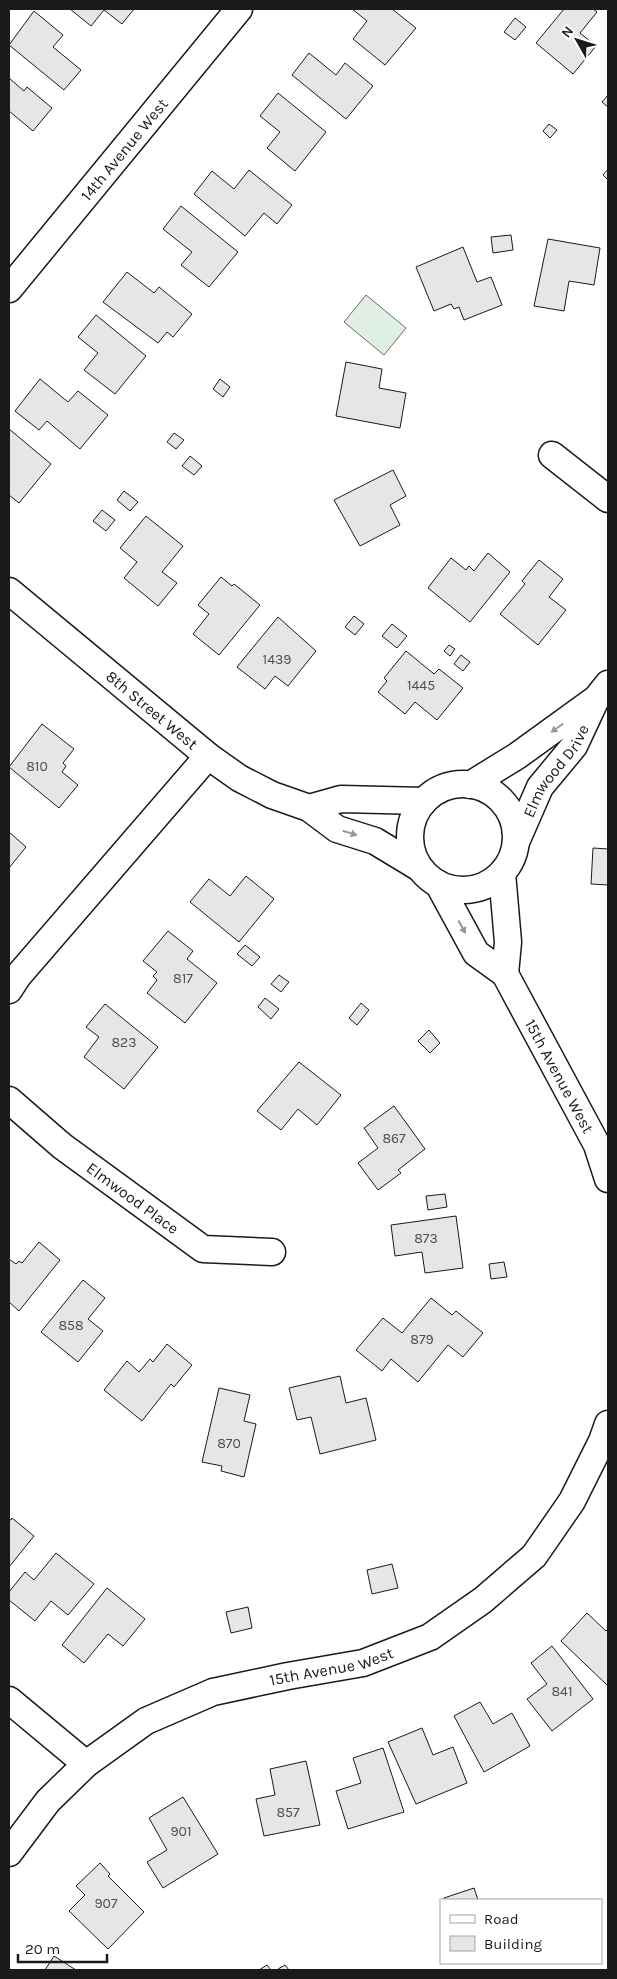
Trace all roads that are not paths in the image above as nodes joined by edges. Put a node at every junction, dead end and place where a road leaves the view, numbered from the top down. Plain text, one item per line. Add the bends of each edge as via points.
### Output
1 (239, 9) edge
2 (9, 289) edge
3 (552, 455) dead end
4 (608, 499) edge
5 (9, 591) edge
6 (602, 691) edge
7 (208, 756) junction
8 (470, 785) junction
9 (424, 801) junction
10 (309, 808) junction
11 (516, 842) junction
12 (418, 866) junction
13 (502, 873) junction
14 (438, 885) junction
15 (504, 974) junction
16 (9, 990) edge
17 (9, 1100) edge
18 (608, 1179) edge
19 (272, 1252) dead end
20 (608, 1424) edge
21 (9, 1700) edge
22 (86, 1764) junction
23 (9, 1853) edge

1 - 2 street, 14th Avenue West
3 - 4 street
5 - 7 street, 8th Street West
6 -> 8 street, Elmwood Drive via 518,756
6 - 11 street, Elmwood Drive via 574,746 540,787
7 - 10 street, 8th Street West via 239,778 272,795
7 - 16 street
8 - 9 street via 453,785
8 - 11 street via 486,789 509,810 515,825
9 - 10 street via 341,799
9 - 12 street via 414,816 410,833 411,850
10 -> 12 street, 8th Street West via 337,829 375,841
11 - 13 street via 512,858
12 - 14 street
13 - 14 street via 489,884 472,890
13 - 15 street via 508,942
14 -> 15 street, 15th Avenue West via 476,953
15 - 18 street, 15th Avenue West via 597,1144
17 - 19 street, Elmwood Place via 62,1146 203,1249
20 - 22 street, 15th Avenue West via 572,1501 534,1556 483,1600 430,1637 363,1663 213,1692 146,1721
21 - 22 street
22 - 23 street, 15th Avenue West via 48,1802

